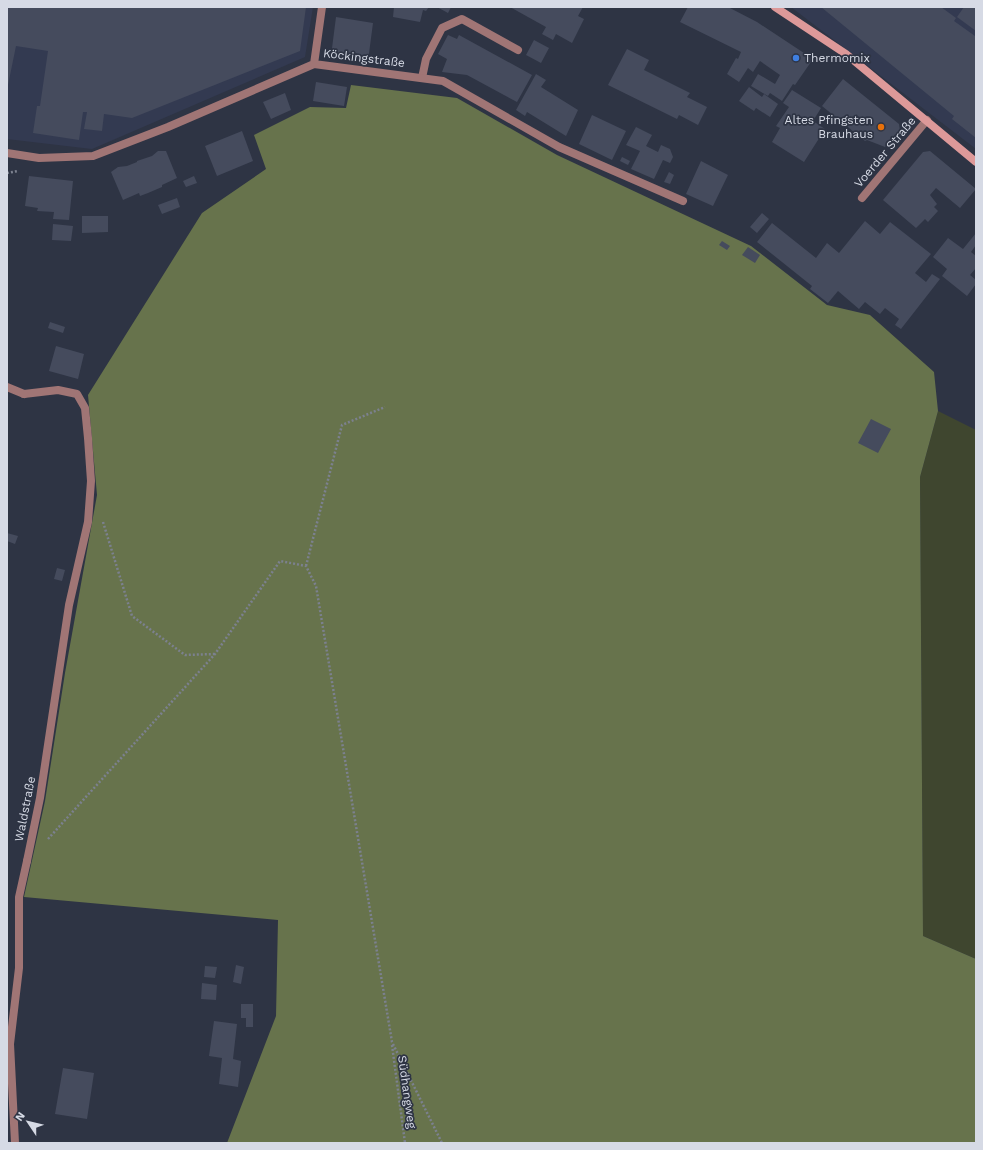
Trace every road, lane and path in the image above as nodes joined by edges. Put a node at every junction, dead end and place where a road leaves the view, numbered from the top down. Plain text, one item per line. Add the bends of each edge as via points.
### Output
1 (322, 7) edge
2 (775, 7) edge
3 (518, 50) dead end
4 (314, 64) junction
5 (422, 78) junction
6 (927, 120) junction
7 (7, 153) edge
8 (976, 162) edge
9 (862, 198) dead end
10 (683, 201) dead end
11 (7, 387) edge
12 (385, 407) dead end
13 (103, 518) dead end
14 (306, 566) junction
15 (215, 654) junction
16 (27, 861) junction
17 (392, 1042) junction
18 (15, 1143) edge
19 (405, 1143) edge
20 (442, 1143) edge

1 - 4 street
2 - 6 main road, Voerder Straße via 846,54
3 - 5 street via 462,20 442,28 426,58
4 - 5 street, Köckingstraße
4 - 7 street, Köckingstraße via 168,127 93,156 39,158
5 - 10 street, Köckingstraße via 443,81 559,147
6 - 8 main road, Voerder Straße
6 - 9 street, Voerder Straße
11 - 16 street, Waldstraße via 24,394 58,390 77,394 85,408 91,481 88,522 68,605 40,798
12 - 14 path via 342,425
13 - 15 path via 132,616 185,655
14 - 15 path via 280,561
14 - 17 path via 316,586
15 - 16 path
16 - 18 street, Waldstraße via 19,897 19,968 10,1044
17 - 19 path, Südhangweg
17 - 20 path

